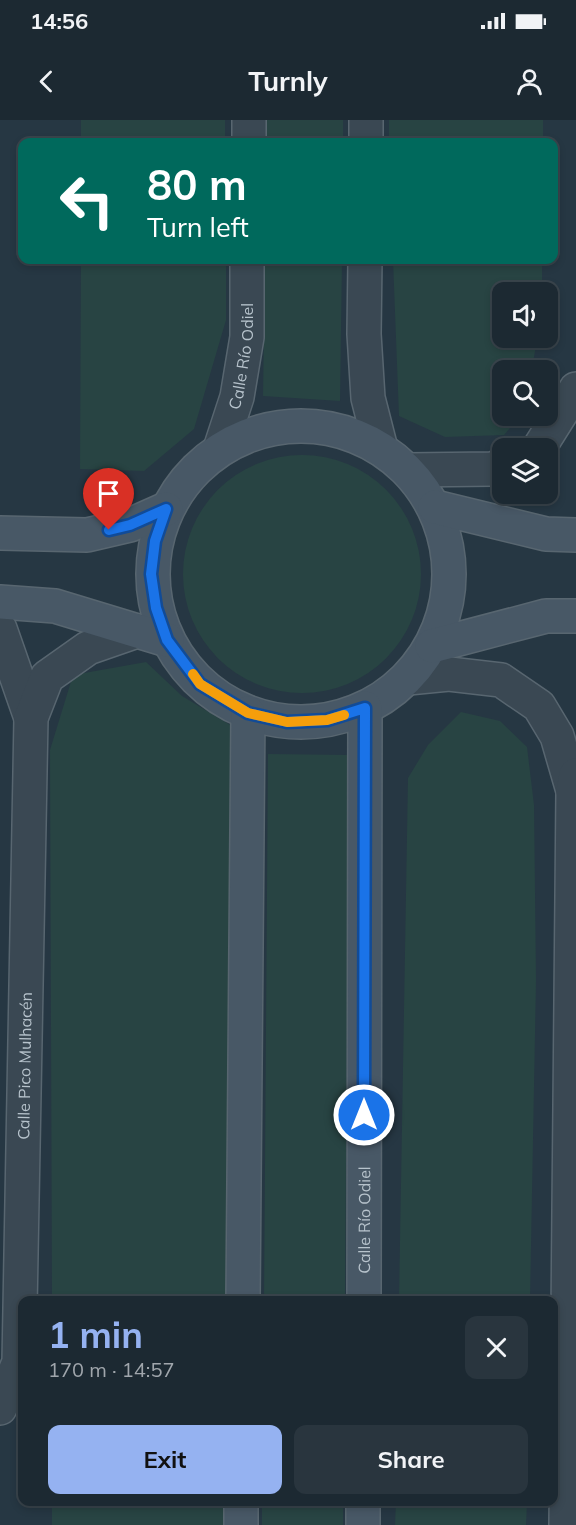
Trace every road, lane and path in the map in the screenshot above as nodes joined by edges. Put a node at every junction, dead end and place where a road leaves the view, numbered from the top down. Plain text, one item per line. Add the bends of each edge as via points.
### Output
1 (249, 120) edge
2 (366, 120) edge
3 (249, 138) edge
4 (366, 138) edge
5 (248, 264) edge
6 (365, 264) edge
7 (576, 378) edge
8 (576, 389) edge
9 (545, 438) edge
10 (381, 448) junction
11 (220, 449) junction
12 (492, 469) edge
13 (408, 470) junction
14 (435, 507) junction
15 (166, 509) junction
16 (0, 533) edge
17 (576, 535) edge
18 (0, 602) edge
19 (576, 616) edge
20 (0, 629) edge
21 (152, 635) junction
22 (432, 646) junction
23 (408, 678) junction
24 (365, 708) junction
25 (248, 713) junction
26 (31, 718) junction
27 (575, 783) edge
28 (20, 1296) edge
29 (243, 1296) edge
30 (364, 1296) edge
31 (18, 1364) edge
32 (0, 1408) edge
33 (241, 1506) edge
34 (363, 1506) edge
35 (241, 1525) edge
36 (363, 1525) edge
37 (566, 1525) edge

1 - 3 street
2 - 4 street
5 - 11 street, Calle Río Odiel via 247,337 237,398
6 - 10 street via 368,398
7 - 8 street
8 - 9 street
10 - 11 street via 343,431 301,425 258,431
10 - 13 street
11 - 15 street via 189,475
12 - 13 street
13 - 14 street
14 - 17 street via 546,534
14 - 22 street via 447,541 450,577 445,613
15 - 16 street via 130,525 87,535
15 - 21 street via 155,541 151,574 156,608
18 - 21 street via 55,606
19 - 22 street via 546,616
20 - 26 street, Calle Pico Mulhacén
21 - 25 street via 200,684
21 - 26 street, Calle Pico Mulhacén via 88,648 47,677
22 - 23 street
23 - 24 street
23 - 27 street via 449,674 501,680 539,706 557,736
24 - 25 street via 327,720 287,722
24 - 30 street, Calle Río Odiel
25 - 29 street
26 - 28 street, Calle Pico Mulhacén
27 - 37 street
31 - 32 street, Calle Pico Mulhacén
33 - 35 street
34 - 36 street

